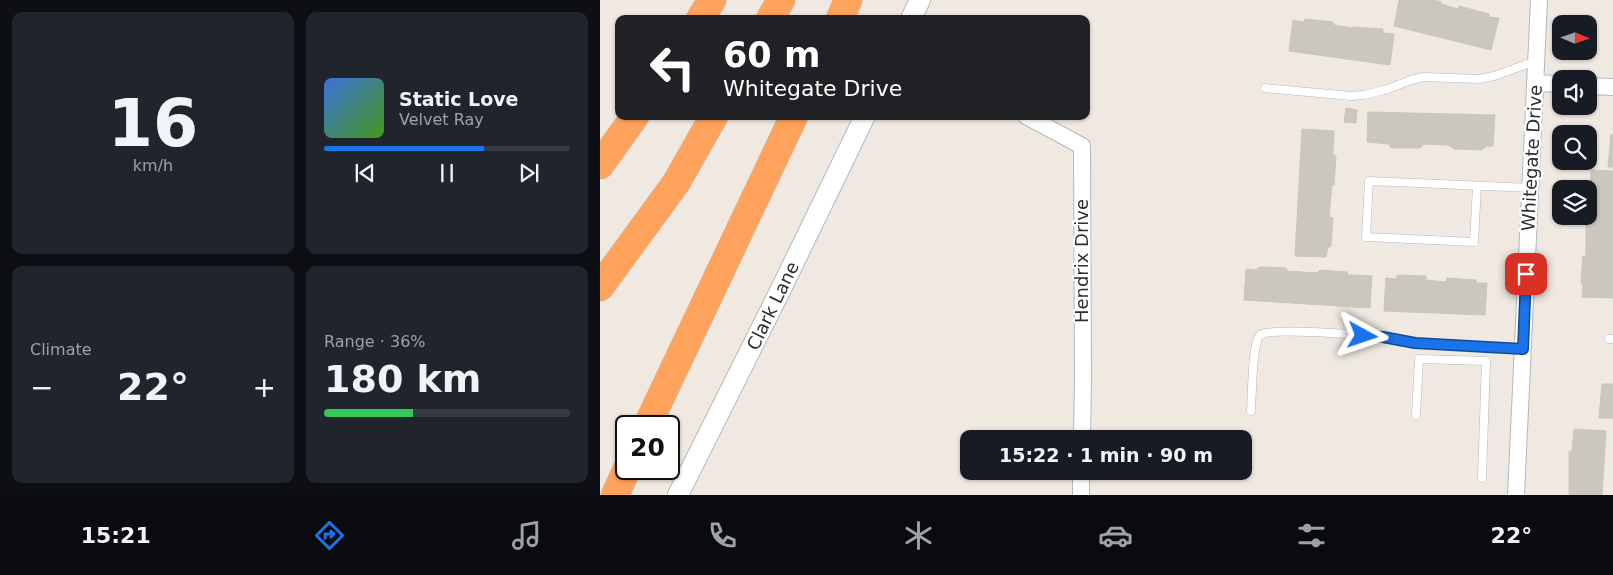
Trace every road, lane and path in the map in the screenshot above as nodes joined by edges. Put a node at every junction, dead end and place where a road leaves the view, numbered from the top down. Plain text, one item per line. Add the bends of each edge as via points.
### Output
1 (712, 0) edge
2 (781, 0) edge
3 (848, 0) edge
4 (920, 0) edge
5 (1539, 0) edge
6 (703, 15) edge
7 (772, 15) edge
8 (842, 15) edge
9 (913, 15) edge
10 (1536, 61) junction
11 (1535, 83) junction
12 (1552, 84) edge
13 (1597, 86) edge
14 (1613, 87) edge
15 (1265, 88) dead end
16 (632, 120) edge
17 (712, 120) edge
18 (792, 120) edge
19 (863, 120) edge
20 (1033, 120) edge
21 (600, 165) edge
22 (1477, 186) junction
23 (1530, 188) junction
24 (600, 287) edge
25 (1420, 343) junction
26 (1486, 347) junction
27 (1523, 349) junction
28 (1419, 359) junction
29 (1486, 361) junction
30 (1251, 411) dead end
31 (652, 415) edge
32 (1416, 415) dead end
33 (1082, 430) edge
34 (1482, 478) dead end
35 (622, 480) edge
36 (1081, 480) edge
37 (615, 495) edge
38 (678, 495) edge
39 (1081, 495) edge
40 (1516, 495) edge

1 - 6 highway
2 - 7 highway
3 - 8 highway
4 - 9 street
5 - 10 street, Whitegate Drive
10 - 11 street, Whitegate Drive
10 - 15 lane via 1494,76 1424,77 1364,95
11 - 12 street
11 - 23 street, Whitegate Drive
13 - 14 street
16 - 21 highway
17 - 24 highway via 676,183
18 - 31 highway
19 - 38 street, Clark Lane
20 - 33 street, Hendrix Drive via 1082,146
22 - 22 lane via 1369,181 1366,237 1474,242
22 - 23 lane
23 - 27 street, Whitegate Drive
25 - 26 lane
25 - 28 lane
25 - 30 lane via 1383,337 1267,332 1256,341
26 - 27 lane
26 - 29 lane
27 - 40 street, Whitegate Drive
28 - 29 lane
28 - 32 lane
29 - 34 lane
35 - 37 highway
36 - 39 street

